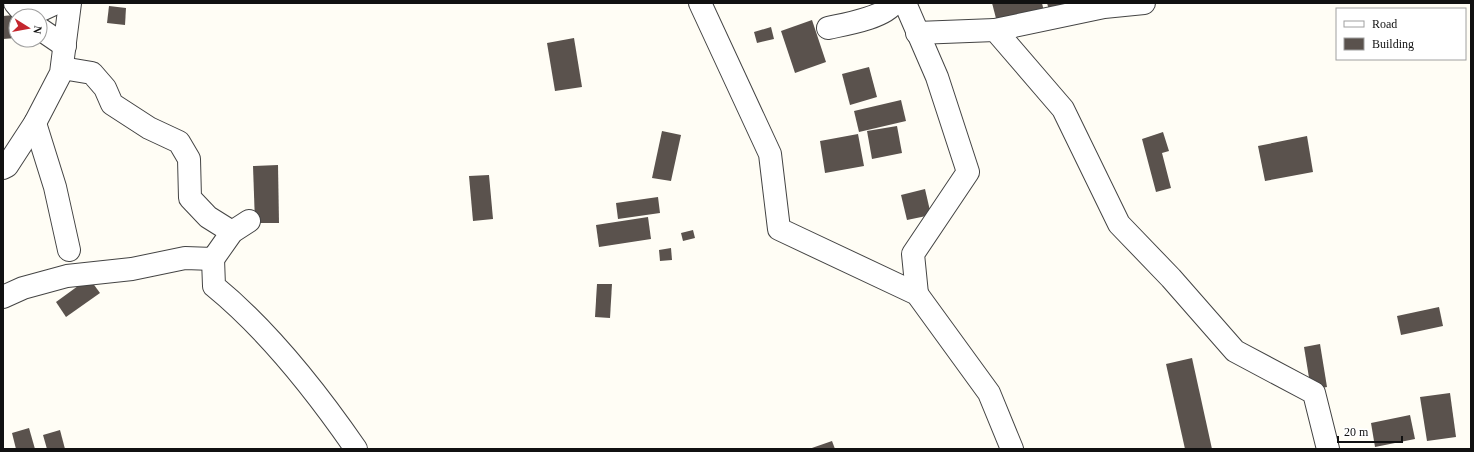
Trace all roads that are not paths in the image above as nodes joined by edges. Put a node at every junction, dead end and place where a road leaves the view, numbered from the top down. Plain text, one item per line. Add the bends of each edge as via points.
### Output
1 (56, 3) edge
2 (70, 3) edge
3 (700, 3) edge
4 (894, 3) edge
5 (905, 3) edge
6 (1144, 3) edge
7 (45, 8) edge
8 (828, 28) dead end
9 (996, 30) junction
10 (917, 33) junction
11 (48, 38) edge
12 (64, 57) junction
13 (34, 123) junction
14 (3, 168) edge
15 (69, 250) dead end
16 (213, 259) junction
17 (917, 294) junction
18 (3, 297) edge
19 (356, 449) edge
20 (1012, 449) edge
21 (1328, 449) edge

1 - 7 street
2 - 12 street
3 - 17 street via 770,154 779,229
4 - 8 street via 891,8 860,21
5 - 10 street
6 - 9 street via 1104,7
9 - 10 street
9 - 21 street via 1063,109 1119,224 1235,352 1314,393
10 - 17 street via 937,77 968,172 913,254
11 - 12 street
12 - 13 street via 61,73
12 - 16 street via 92,73 105,88 112,104 149,128 179,142 189,159 190,198 208,217 240,227
13 - 14 street via 7,166
13 - 15 street via 56,187
16 - 18 street via 185,258 132,269 67,276 23,288
16 - 19 street via 214,286 239,306 258,326 330,410
17 - 20 street via 989,393

